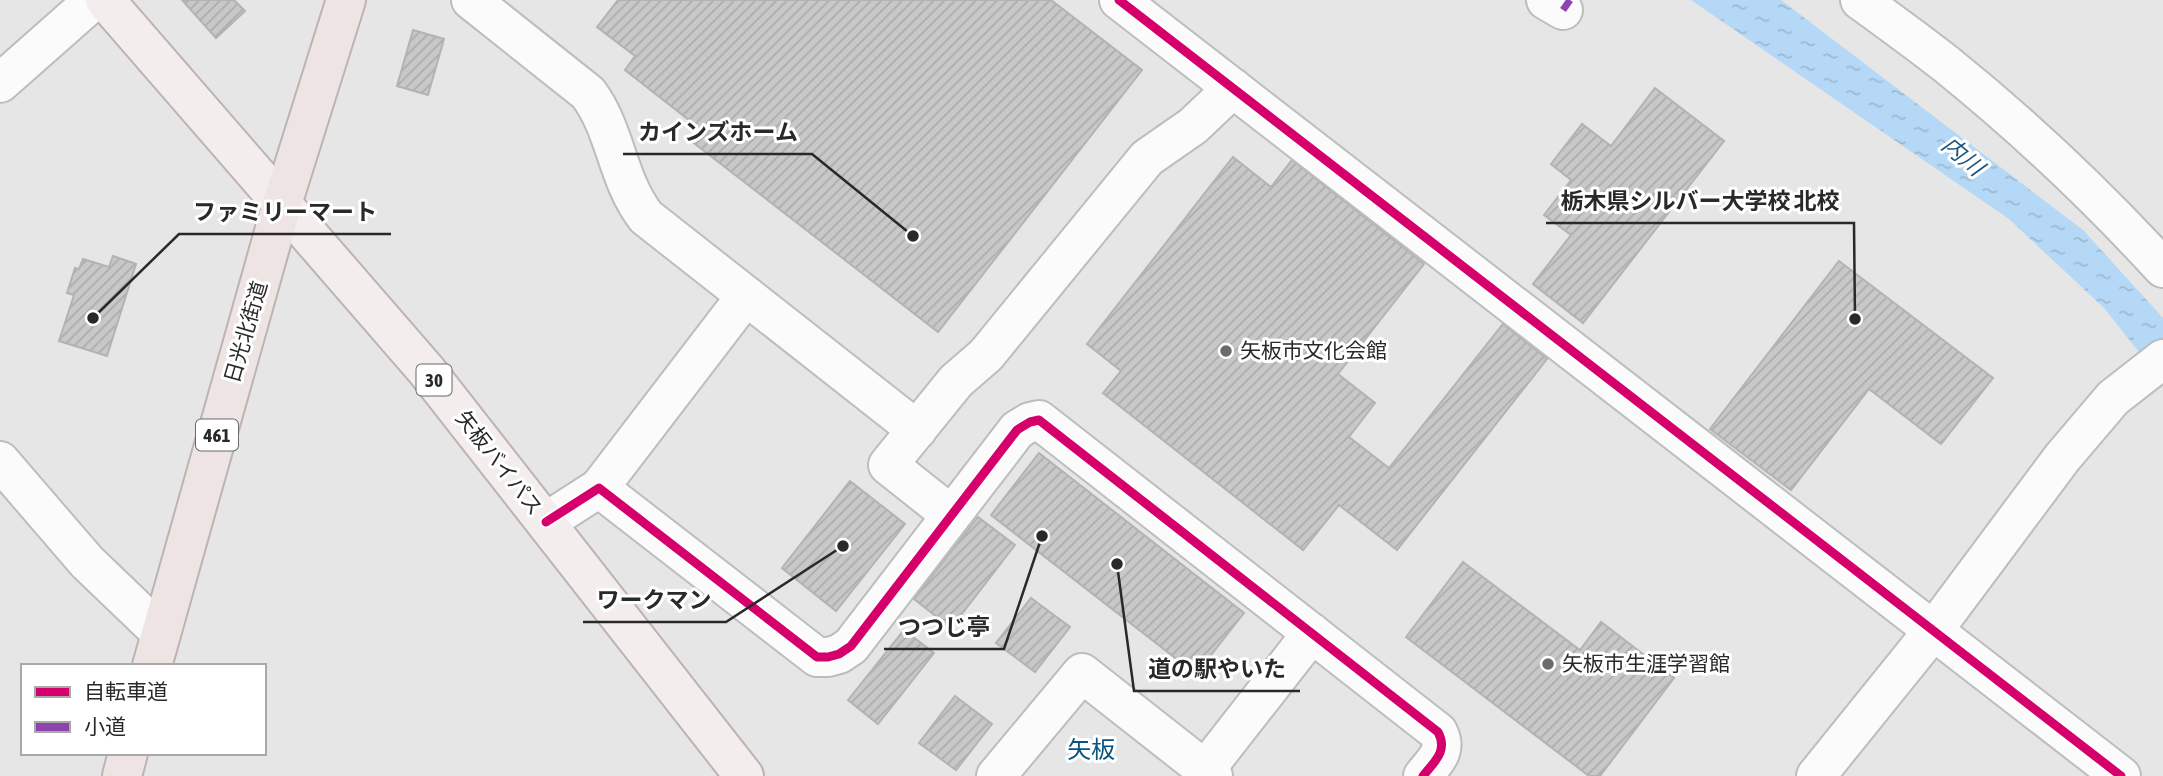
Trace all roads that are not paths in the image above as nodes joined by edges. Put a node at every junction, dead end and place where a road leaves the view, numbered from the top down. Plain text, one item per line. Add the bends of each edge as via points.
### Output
1 (94, 0) edge
2 (105, 0) edge
3 (346, 0) edge
4 (471, 0) edge
5 (1119, 0) edge
6 (1860, 0) edge
7 (511, 13) edge
8 (0, 83) edge
9 (1233, 88) junction
10 (282, 204) junction
11 (2163, 268) edge
12 (746, 296) junction
13 (2163, 359) edge
14 (917, 430) junction
15 (0, 461) edge
16 (599, 488) junction
17 (951, 515) junction
18 (546, 522) junction
19 (1933, 631) junction
20 (1312, 633) junction
21 (156, 649) edge
22 (127, 755) edge
23 (1209, 773) edge
24 (122, 776) edge
25 (744, 776) edge
26 (996, 776) edge
27 (1423, 776) edge
28 (1816, 776) edge
29 (2122, 776) edge

1 - 8 street
2 - 10 main road, 矢板バイパス / 30
3 - 10 highway, 日光北街道 / 461
4 - 7 street
5 - 9 street
6 - 11 street via 1946,64 2057,160
7 - 12 street via 600,109 627,186 646,217
9 - 14 street via 1193,126 1147,158 986,355 956,381
9 - 19 street
10 - 18 main road, 矢板バイパス / 30 via 426,370
10 - 21 highway, 日光北街道 / 461
12 - 14 street
12 - 16 street
13 - 19 street via 2113,398 2062,458
14 - 17 street via 888,465
15 - 21 street
16 - 17 street via 817,657 839,654 851,646
16 - 18 street
17 - 20 street via 1017,430 1039,420
18 - 25 main road, 矢板バイパス / 30
19 - 28 street
19 - 29 street
20 - 23 street
20 - 27 street via 1438,732 1442,752
22 - 24 highway
23 - 26 street via 1083,673

